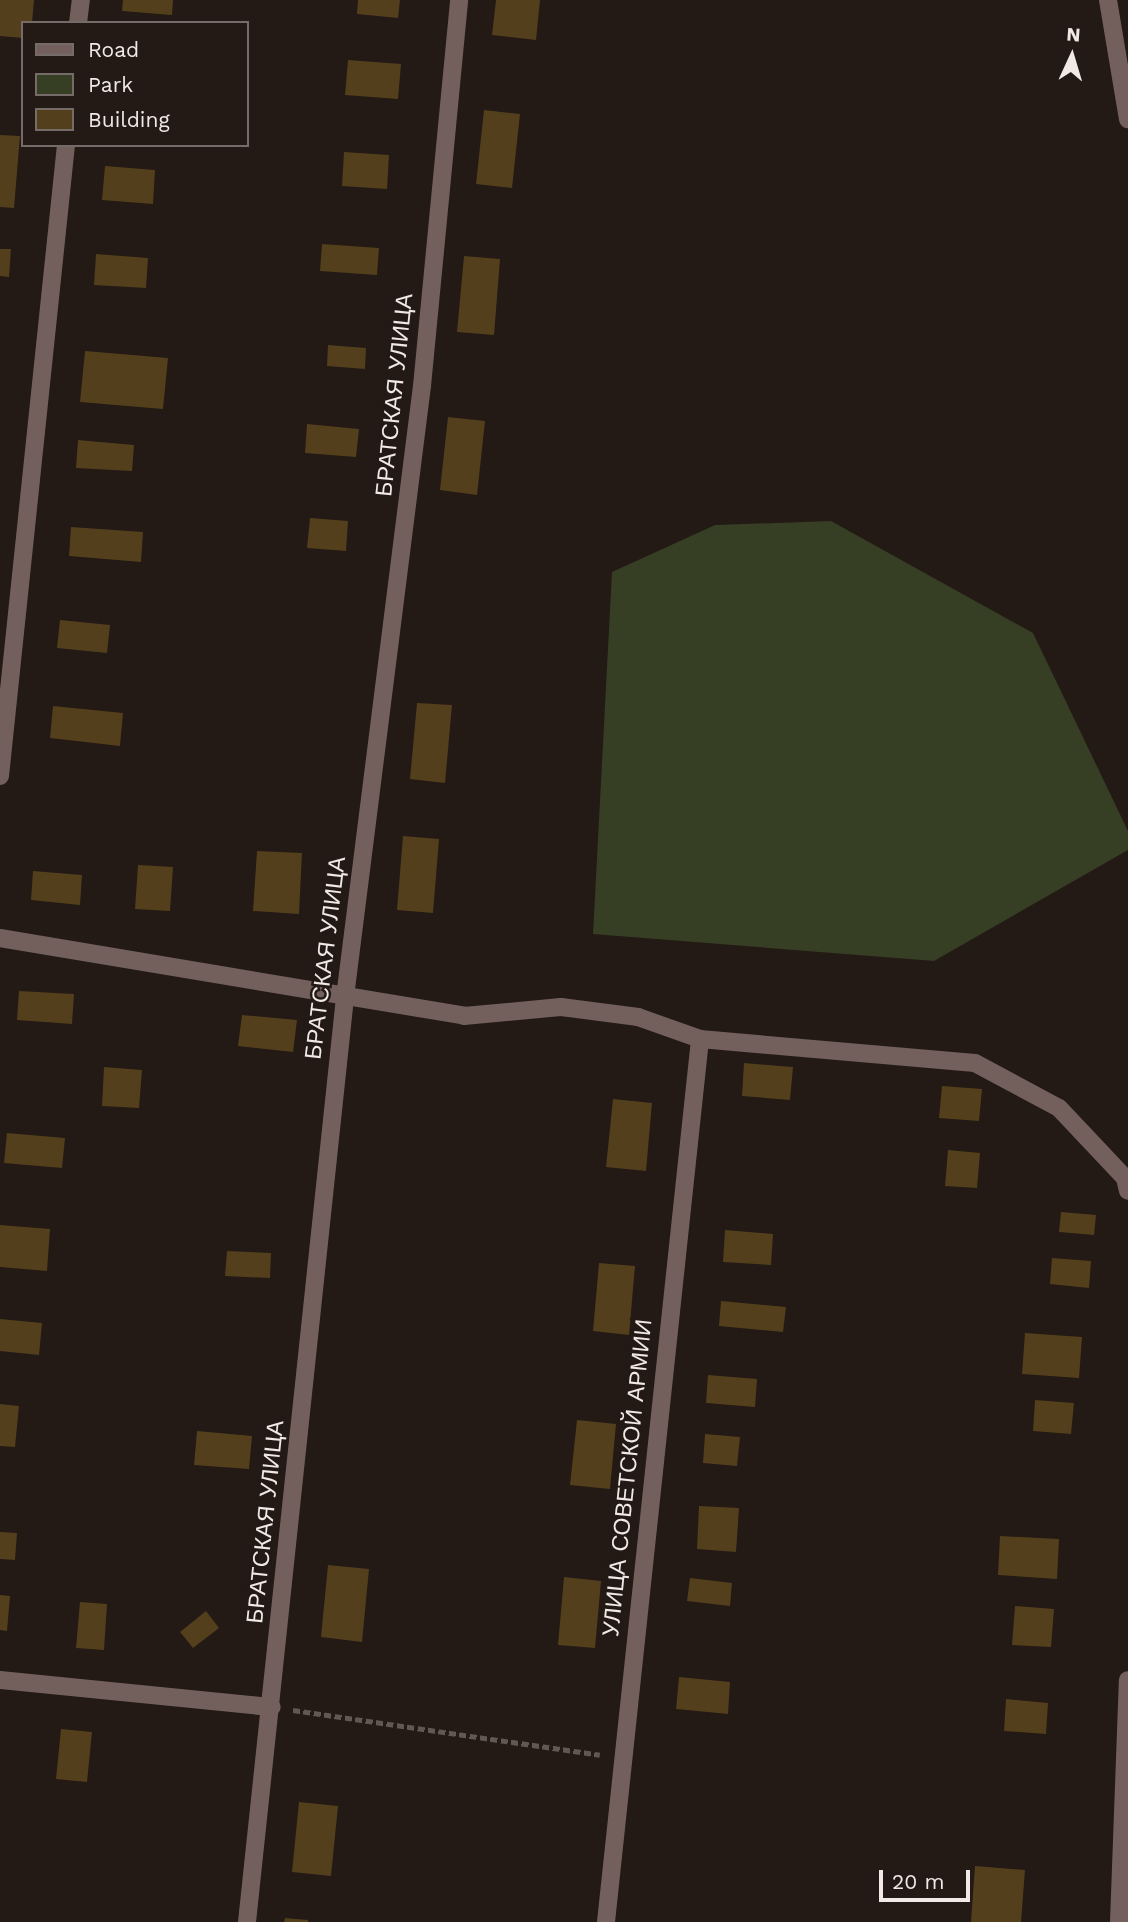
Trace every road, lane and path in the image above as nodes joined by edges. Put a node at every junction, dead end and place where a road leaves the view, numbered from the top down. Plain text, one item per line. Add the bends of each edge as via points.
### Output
1 (81, 0) edge
2 (459, 0) edge
3 (1108, 0) edge
4 (78, 21) edge
5 (1128, 119) edge
6 (66, 147) edge
7 (0, 776) edge
8 (0, 939) edge
9 (345, 998) junction
10 (700, 1039) junction
11 (1128, 1191) edge
12 (1128, 1679) edge
13 (0, 1680) edge
14 (272, 1707) junction
15 (623, 1758) junction
16 (247, 1922) edge
17 (606, 1922) edge
18 (1119, 1922) edge

1 - 4 street
2 - 9 street, БРАТСКАЯ УЛИЦА via 422,386
3 - 5 street
6 - 7 street
8 - 9 street
9 - 10 street via 464,1016 561,1007 638,1017
9 - 14 street, БРАТСКАЯ УЛИЦА
10 - 11 street via 975,1063 1059,1108 1125,1178
10 - 15 street, УЛИЦА СОВЕТСКОЙ АРМИИ
12 - 18 street
13 - 14 street
14 - 15 path
14 - 16 street, БРАТСКАЯ УЛИЦА
15 - 17 street, УЛИЦА СОВЕТСКОЙ АРМИИ

